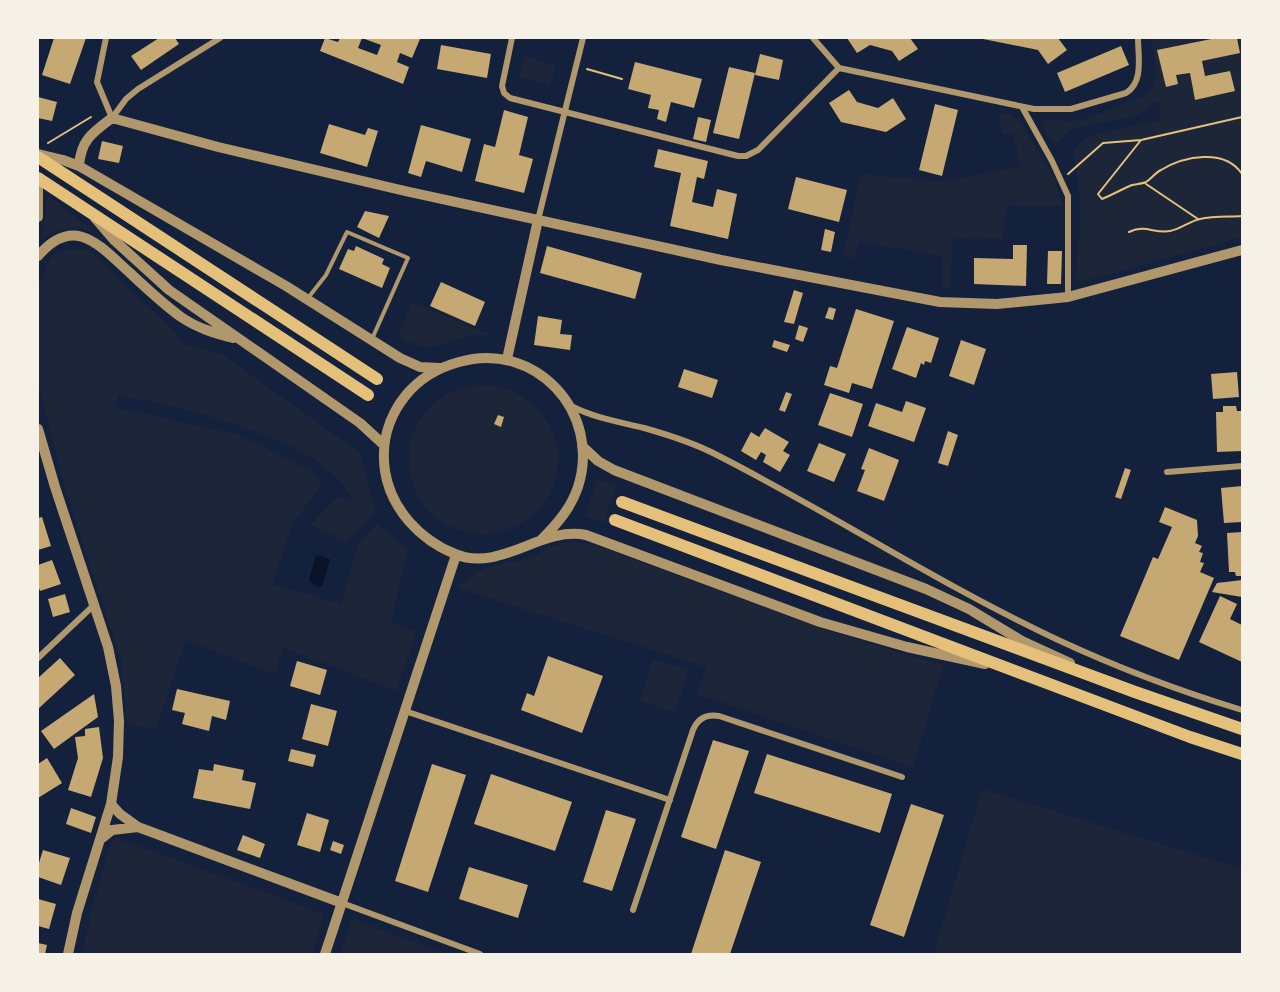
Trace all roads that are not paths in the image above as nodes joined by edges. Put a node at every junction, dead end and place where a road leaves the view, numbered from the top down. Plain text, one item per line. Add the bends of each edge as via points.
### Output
1 (106, 38) edge
2 (220, 38) edge
3 (512, 38) edge
4 (583, 38) edge
5 (813, 38) edge
6 (1138, 38) edge
7 (839, 68) junction
8 (1022, 107) junction
9 (564, 113) junction
10 (112, 118) junction
11 (40, 152) edge
12 (79, 166) junction
13 (38, 178) edge
14 (90, 213) junction
15 (38, 218) edge
16 (538, 220) junction
17 (1242, 250) edge
18 (38, 256) edge
19 (1068, 297) junction
20 (307, 299) junction
21 (239, 339) junction
22 (371, 340) junction
23 (507, 359) junction
24 (439, 368) junction
25 (377, 380) dead end
26 (368, 395) dead end
27 (568, 405) junction
28 (38, 429) edge
29 (384, 445) junction
30 (582, 446) junction
31 (1242, 466) edge
32 (1167, 472) dead end
33 (622, 502) dead end
34 (615, 520) dead end
35 (542, 539) junction
36 (456, 555) junction
37 (94, 605) junction
38 (38, 658) edge
39 (1013, 669) junction
40 (1135, 692) junction
41 (1242, 710) edge
42 (405, 711) junction
43 (1242, 729) edge
44 (1242, 754) edge
45 (902, 777) dead end
46 (670, 800) junction
47 (111, 804) junction
48 (138, 826) junction
49 (101, 838) junction
50 (342, 903) junction
51 (633, 910) dead end
52 (68, 954) edge
53 (326, 954) edge
54 (480, 954) edge

1 - 10 street via 97,82
2 - 10 street via 138,88
3 - 9 street via 504,93 513,100
4 - 9 street
5 - 7 street
6 - 8 street via 1137,77 1129,91 1065,110
7 - 8 street
7 - 9 street via 758,150 746,156
8 - 19 street via 1069,200
9 - 16 street
10 - 12 street via 86,140
10 - 16 street via 218,147
11 - 12 street
11 - 25 main road
12 - 20 street
13 - 14 main road
13 - 15 street
14 - 21 street via 169,290
14 - 26 main road
16 - 19 street via 919,299 997,304
16 - 23 street
17 - 19 street
18 - 21 street via 62,238 88,238 184,319
20 - 22 street
20 - 22 lane via 326,275 347,232 408,258
21 - 29 street via 371,431
22 - 24 street via 412,364
23 - 24 street via 481,357
23 - 27 street via 539,374
24 - 29 street via 402,400
27 - 30 street
27 - 41 street via 600,419 673,436 714,453 1041,632 1112,663
28 - 37 street
29 - 36 street via 386,479 398,509 421,533
30 - 35 street via 576,493 564,516
30 - 40 street via 614,470 926,589 1022,641
31 - 32 street
33 - 40 main road
34 - 39 main road
35 - 36 street via 497,557
35 - 39 street via 563,534 586,535 820,622 907,647
36 - 42 street
37 - 38 street
37 - 47 street via 108,647 119,721
39 - 44 main road
40 - 43 main road
42 - 46 street
42 - 50 street
45 - 46 street via 713,715 703,717 695,725
46 - 51 street
47 - 48 street
47 - 49 street
48 - 49 street via 112,830
48 - 50 street
49 - 52 street
50 - 53 street
50 - 54 street

